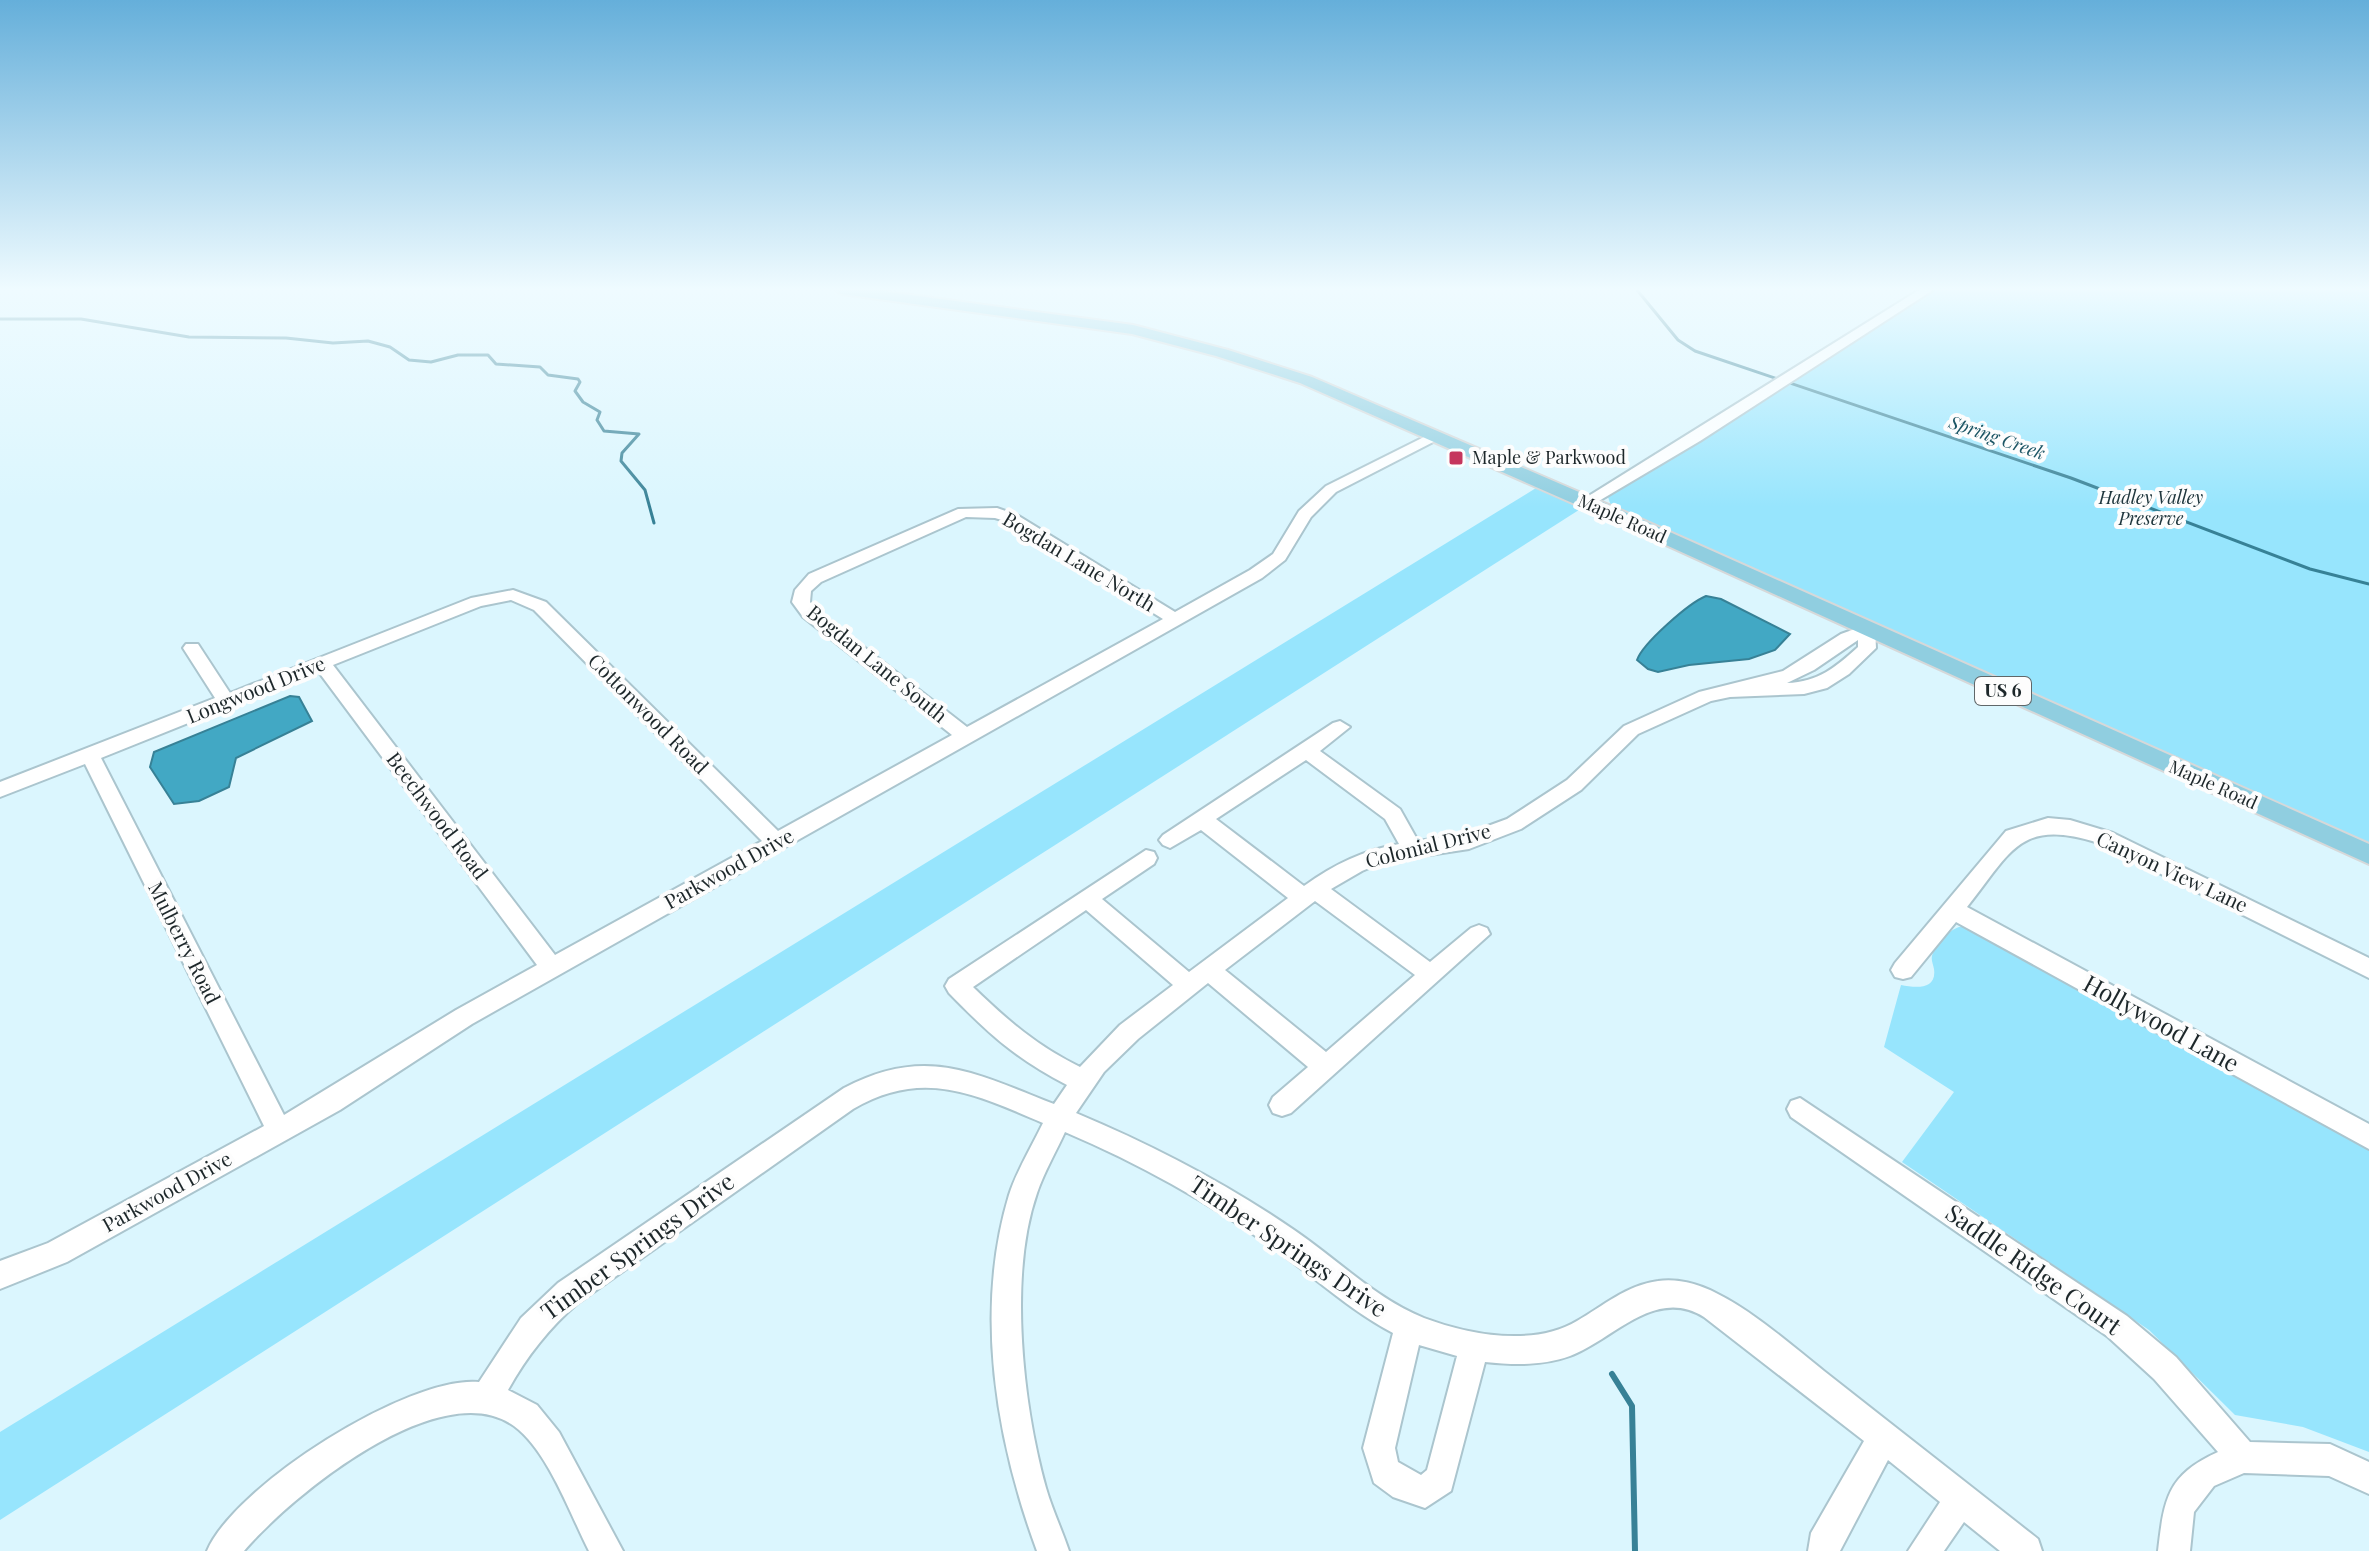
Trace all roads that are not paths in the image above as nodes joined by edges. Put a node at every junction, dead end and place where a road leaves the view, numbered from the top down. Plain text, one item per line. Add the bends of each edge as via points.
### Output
1 (1250, 362) edge
2 (1813, 362) edge
3 (1434, 436) junction
4 (1587, 502) junction
5 (891, 544) joint
6 (513, 595) joint
7 (1175, 619) junction
8 (1866, 630) junction
9 (192, 648) dead end
10 (322, 664) junction
11 (1730, 691) junction
12 (226, 701) junction
13 (1340, 727) dead end
14 (966, 736) junction
15 (1306, 751) junction
16 (90, 755) junction
17 (0, 790) edge
18 (1201, 819) junction
19 (1170, 840) dead end
20 (777, 843) junction
21 (1413, 851) junction
22 (2369, 855) edge
23 (1146, 858) dead end
24 (1310, 893) junction
25 (1087, 898) junction
26 (1953, 910) junction
27 (1479, 934) dead end
28 (552, 968) junction
29 (2369, 969) edge
30 (1208, 970) junction
31 (1903, 970) dead end
32 (1431, 975) junction
33 (1189, 985) junction
34 (1326, 1067) junction
35 (1084, 1081) junction
36 (1282, 1105) dead end
37 (1800, 1109) dead end
38 (1059, 1117) junction
39 (279, 1130) junction
40 (2369, 1137) edge
41 (0, 1275) edge
42 (1409, 1326) junction
43 (1474, 1346) junction
44 (487, 1398) junction
45 (1884, 1437) junction
46 (2243, 1457) junction
47 (2369, 1478) edge
48 (1961, 1499) junction
49 (223, 1551) edge
50 (607, 1551) edge
51 (1053, 1551) edge
52 (1824, 1551) edge
53 (1924, 1551) edge
54 (2026, 1551) edge
55 (2174, 1551) edge

1 - 3 main road, Maple Road / US 6 via 1304,379
2 - 4 street
3 - 4 main road, Maple Road / US 6
3 - 7 street, Parkwood Drive via 1331,489 1305,514 1279,557
4 - 8 main road, Maple Road / US 6
5 - 7 street, Bogdan Lane North via 964,512 997,513
5 - 14 street, Bogdan Lane South via 815,578 803,590 801,602
6 - 10 street, Longwood Drive via 477,602
6 - 20 street, Cottonwood Road via 540,606
7 - 14 street, Parkwood Drive
8 - 11 street via 1844,637 1808,667 1768,684
8 - 11 street, Colonial Drive via 1867,648 1829,680 1804,688
8 - 22 main road, Maple Road / US 6
9 - 12 street
10 - 12 street, Longwood Drive
10 - 28 street, Beechwood Road
11 - 21 street, Colonial Drive via 1706,696 1631,730 1574,785 1514,824 1469,841
12 - 16 street, Longwood Drive
13 - 15 street
14 - 20 street, Parkwood Drive
15 - 18 street
15 - 21 street via 1393,814
16 - 17 street, Longwood Drive
16 - 39 street, Mulberry Road
18 - 19 street
18 - 24 street
20 - 28 street, Parkwood Drive
21 - 24 street, Colonial Drive via 1354,865
23 - 25 street
24 - 30 street, Colonial Drive
24 - 32 street
25 - 33 street
25 - 35 street via 957,986 1006,1035
26 - 29 street, Canyon View Lane via 2013,836 2048,823 2106,838
26 - 31 street, Canyon View Lane
26 - 40 street, Hollywood Lane
27 - 32 street
28 - 39 street, Parkwood Drive
30 - 33 street, Colonial Drive
30 - 34 street
32 - 34 street
33 - 35 street, Colonial Drive via 1129,1032
34 - 36 street
35 - 38 street, Colonial Drive
37 - 46 street, Saddle Ridge Court via 2117,1326 2165,1368
38 - 42 street, Timber Springs Drive via 1215,1194
38 - 44 street, Timber Springs Drive via 945,1077 902,1077 862,1090 546,1310
38 - 51 street, Colonial Drive via 1023,1194 1008,1269 1006,1341 1030,1489
39 - 41 street, Parkwood Drive via 57,1253
42 - 43 street, Timber Springs Drive
42 - 43 street via 1379,1448 1385,1472 1404,1486 1425,1492 1440,1480
43 - 45 street, Timber Springs Drive via 1548,1348 1587,1333 1637,1299 1666,1293 1703,1301 1765,1342
44 - 49 street via 419,1405 381,1423 273,1499
44 - 50 street via 511,1406 538,1428
45 - 48 street, Timber Springs Drive
45 - 52 street
46 - 47 street via 2330,1460
46 - 55 street via 2203,1475 2179,1506
48 - 53 street
48 - 54 street, Timber Springs Drive

